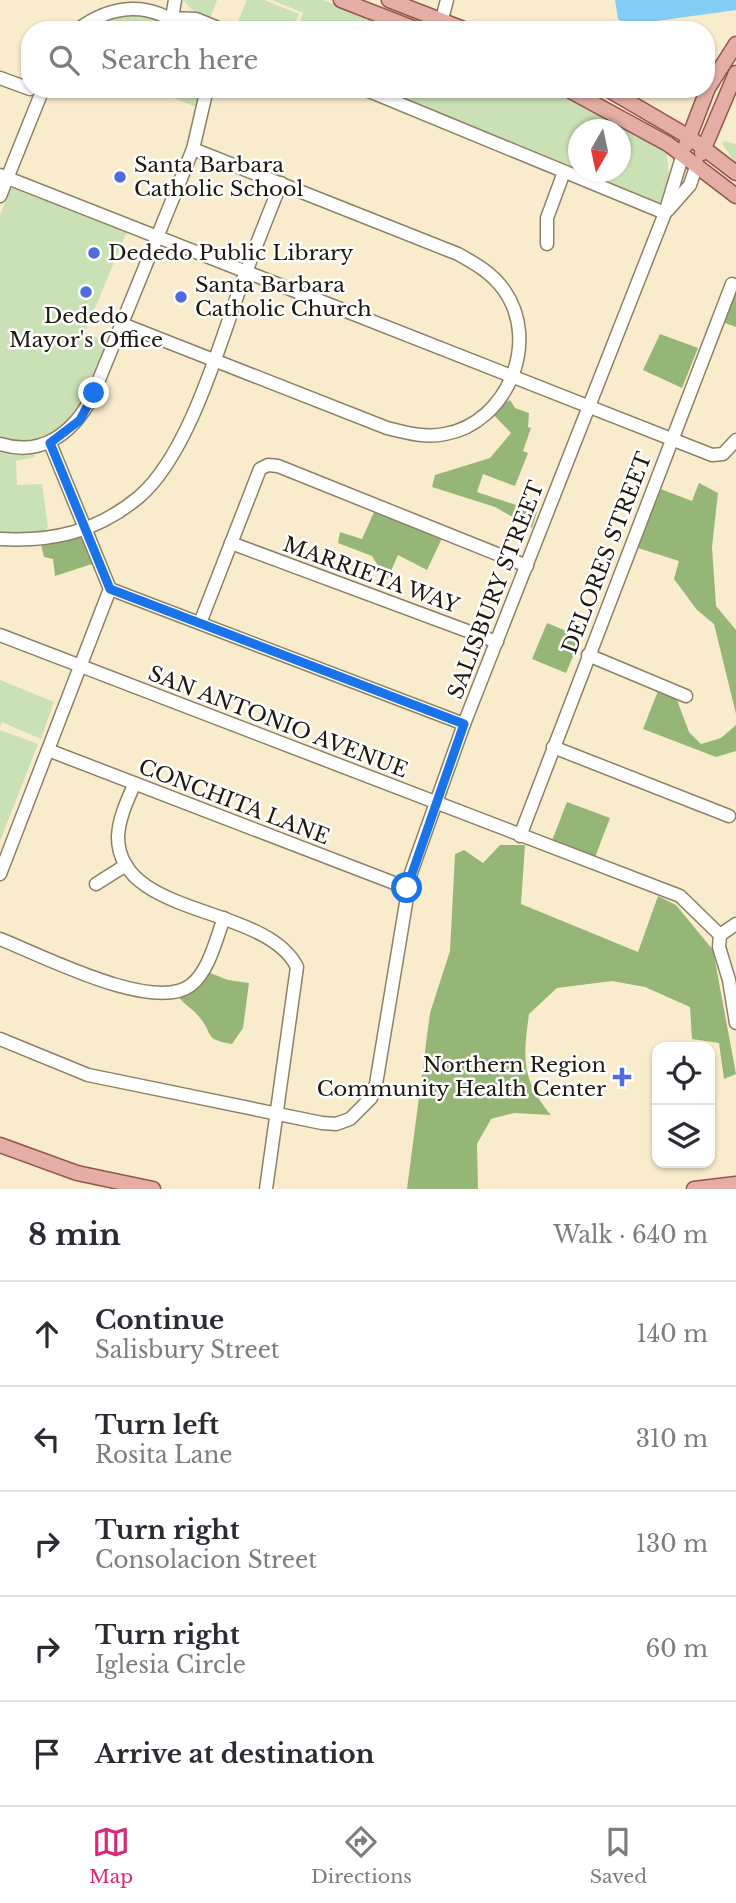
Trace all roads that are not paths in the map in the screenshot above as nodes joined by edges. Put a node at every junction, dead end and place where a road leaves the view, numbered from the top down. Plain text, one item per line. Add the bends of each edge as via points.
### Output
1 (125, 0) edge
2 (175, 0) edge
3 (341, 0) edge
4 (389, 0) edge
5 (447, 0) edge
6 (150, 4) edge
7 (172, 18) junction
8 (90, 21) edge
9 (175, 21) edge
10 (202, 21) edge
11 (395, 21) edge
12 (433, 21) edge
13 (442, 21) edge
14 (736, 44) edge
15 (736, 73) edge
16 (715, 74) edge
17 (0, 78) edge
18 (21, 85) edge
19 (33, 98) edge
20 (205, 98) edge
21 (387, 98) edge
22 (585, 98) edge
23 (622, 98) edge
24 (705, 98) edge
25 (689, 137) junction
26 (704, 148) junction
27 (193, 149) junction
28 (683, 154) junction
29 (697, 164) junction
30 (564, 172) junction
31 (736, 173) edge
32 (4, 177) edge
33 (281, 183) junction
34 (0, 196) edge
35 (736, 196) edge
36 (665, 213) junction
37 (157, 236) junction
38 (547, 244) dead end
39 (246, 271) junction
40 (732, 284) dead end
41 (122, 324) junction
42 (214, 360) junction
43 (513, 377) junction
44 (588, 405) junction
45 (671, 438) junction
46 (736, 440) edge
47 (50, 443) junction
48 (0, 444) edge
49 (86, 530) junction
50 (0, 539) edge
51 (231, 543) junction
52 (527, 566) junction
53 (110, 589) junction
54 (200, 623) junction
55 (0, 635) edge
56 (497, 642) junction
57 (589, 655) junction
58 (79, 666) junction
59 (686, 696) dead end
60 (464, 724) junction
61 (553, 747) junction
62 (48, 750) junction
63 (134, 785) junction
64 (437, 803) junction
65 (729, 816) dead end
66 (520, 836) junction
67 (126, 865) junction
68 (0, 874) edge
69 (96, 884) dead end
70 (407, 888) junction
71 (224, 918) junction
72 (736, 924) edge
73 (720, 934) junction
74 (0, 939) edge
75 (736, 1023) edge
76 (0, 1039) edge
77 (276, 1115) junction
78 (0, 1145) edge
79 (97, 1183) edge
80 (736, 1184) edge
81 (153, 1189) edge
82 (266, 1189) edge
83 (694, 1189) edge

1 - 6 street
2 - 7 street
3 - 11 main road
4 - 12 main road
5 - 13 street
6 - 7 street
6 - 8 street via 122,8
7 - 9 street
7 - 10 street
14 - 16 main road
15 - 26 main road
17 - 18 street
19 - 32 street
20 - 27 street
21 - 30 street
22 - 28 main road
23 - 25 main road
24 - 25 main road
25 - 26 main road
25 - 28 main road
26 - 29 main road
26 - 31 main road
27 - 33 street
27 - 37 street
28 - 29 main road
28 - 36 street, SALISBURY STREET
29 - 35 main road
29 - 36 street, SALISBURY STREET via 690,185
30 - 36 street
30 - 38 street via 547,219
32 - 34 street
32 - 37 street
33 - 39 street
33 - 43 street via 458,254 484,269 505,291 517,319 520,349
36 - 44 street, SALISBURY STREET
37 - 39 street
37 - 41 street
39 - 42 street
39 - 43 street
40 - 45 street, DELORES STREET
41 - 42 street
41 - 47 street via 80,420
42 - 43 street via 416,436 446,434 474,423 497,404
42 - 49 street via 174,454 139,497
43 - 44 street
44 - 45 street
44 - 52 street, SALISBURY STREET
45 - 46 street via 718,455
45 - 57 street, DELORES STREET
47 - 48 street via 11,448
47 - 49 street
49 - 50 street via 38,541
49 - 53 street
51 - 52 street via 260,470 274,464
51 - 54 street
51 - 56 street, MARRIETA WAY
52 - 56 street, SALISBURY STREET
53 - 54 street
53 - 58 street
54 - 60 street
55 - 58 street, SAN ANTONIO AVENUE
56 - 60 street, SALISBURY STREET
57 - 59 street
57 - 61 street, DELORES STREET
58 - 62 street
58 - 64 street, SAN ANTONIO AVENUE
60 - 64 street, SALISBURY STREET
61 - 65 street
61 - 66 street, DELORES STREET
62 - 63 street, CONCHITA LANE
62 - 68 street
63 - 67 street via 119,829
63 - 70 street, CONCHITA LANE
64 - 66 street, SAN ANTONIO AVENUE
64 - 70 street, SALISBURY STREET
66 - 73 street, SAN ANTONIO AVENUE via 680,896
67 - 69 street
67 - 71 street via 158,894
70 - 77 street, SALISBURY STREET via 371,1098 350,1119 336,1124
71 - 74 street via 201,974 178,992 163,994 133,991
71 - 77 street via 285,947 297,967
72 - 73 street
73 - 75 street
76 - 77 street, SALISBURY STREET via 88,1074
77 - 82 street
78 - 79 main road
79 - 81 main road
80 - 83 main road

